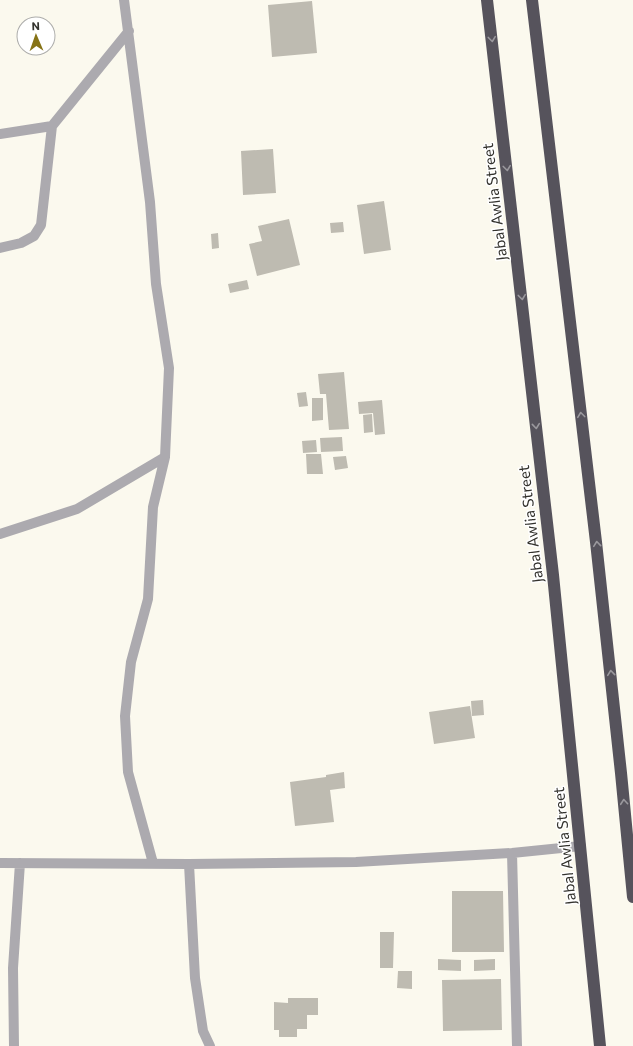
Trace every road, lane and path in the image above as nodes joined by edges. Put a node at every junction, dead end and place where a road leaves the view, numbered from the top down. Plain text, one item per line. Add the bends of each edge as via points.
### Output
1 (124, 0) edge
2 (487, 0) edge
3 (532, 0) edge
4 (129, 31) junction
5 (52, 126) junction
6 (0, 134) edge
7 (0, 248) edge
8 (166, 457) junction
9 (0, 534) edge
10 (581, 846) junction
11 (512, 853) junction
12 (0, 863) edge
13 (20, 863) junction
14 (153, 864) junction
15 (189, 864) junction
16 (633, 897) edge
17 (14, 1046) edge
18 (210, 1046) edge
19 (516, 1046) edge
20 (600, 1046) edge

1 - 4 street
2 -> 10 highway, Jabal Awlia Street via 553,574
16 -> 3 highway via 596,542
4 - 5 street
4 - 8 street via 150,202 156,284 169,368
5 - 6 street
5 - 7 street via 41,225 34,236 21,243
8 - 9 street via 77,509
8 - 14 street via 153,507 148,599 131,662 124,716 128,772
10 - 11 street
10 - 20 highway, Jabal Awlia Street
11 - 15 street via 356,862
11 - 19 street
12 - 13 street
13 - 14 street
13 - 17 street via 13,968
14 - 15 street
15 - 18 street via 196,978 203,1031

